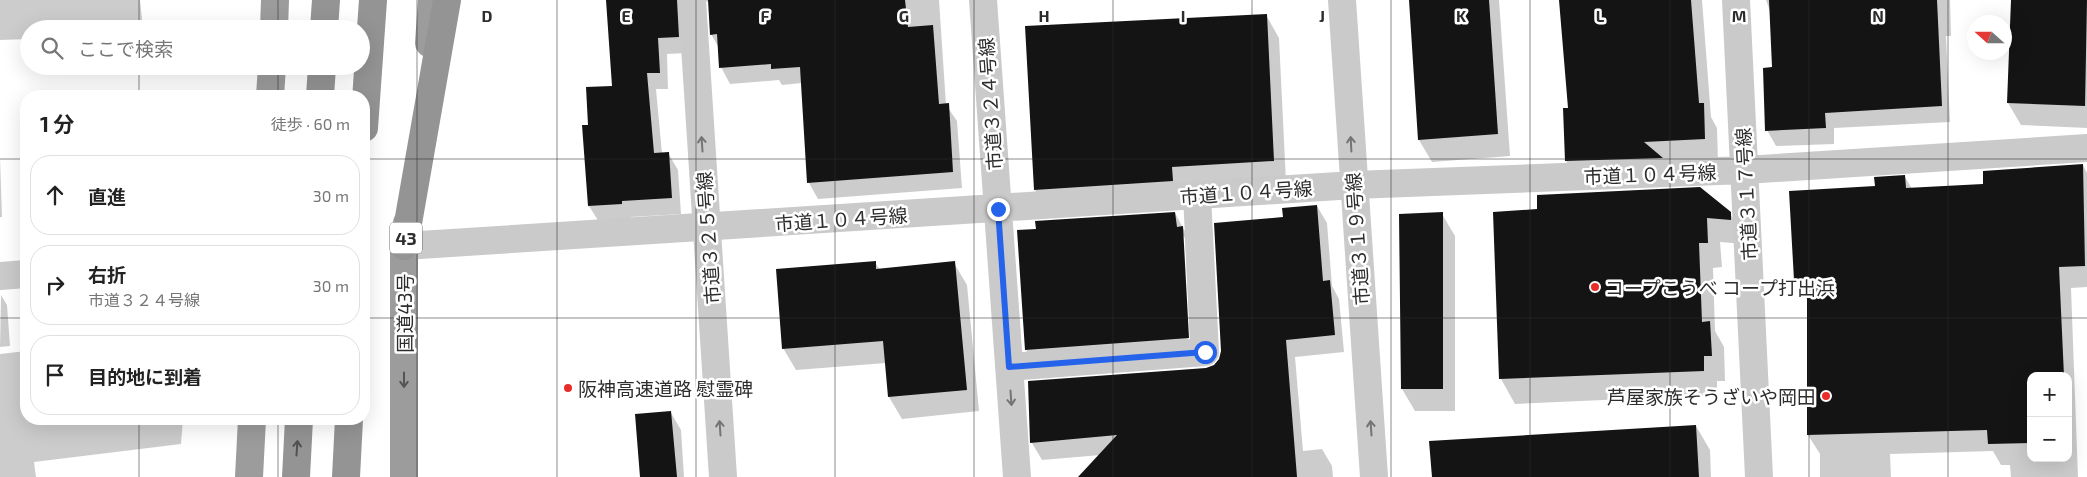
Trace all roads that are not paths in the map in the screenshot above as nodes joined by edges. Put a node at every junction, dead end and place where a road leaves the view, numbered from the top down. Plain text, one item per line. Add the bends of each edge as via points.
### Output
1 (275, 0) edge
2 (326, 0) edge
3 (373, 0) edge
4 (432, 0) edge
5 (447, 0) edge
6 (692, 0) edge
7 (983, 0) edge
8 (1342, 0) edge
9 (1736, 0) edge
10 (274, 20) edge
11 (325, 20) edge
12 (370, 43) edge
13 (271, 75) edge
14 (321, 75) edge
15 (368, 75) edge
16 (270, 90) edge
17 (320, 90) edge
18 (367, 90) edge
19 (2087, 148) edge
20 (1745, 170) junction
21 (1354, 186) junction
22 (1197, 196) junction
23 (998, 209) junction
24 (708, 228) junction
25 (404, 246) junction
26 (20, 274) edge
27 (0, 276) edge
28 (1009, 367) junction
29 (252, 425) edge
30 (299, 425) edge
31 (348, 425) edge
32 (249, 477) edge
33 (296, 477) edge
34 (346, 477) edge
35 (404, 477) edge
36 (723, 477) edge
37 (1017, 477) edge
38 (1374, 477) edge
39 (1759, 477) edge

1 - 10 highway
2 - 11 highway
3 - 12 highway
4 - 25 highway, 国道43号 / 43
5 - 25 highway
24 -> 6 street, 市道３２５号線
7 - 23 street, 市道３２４号線
21 -> 8 street, 市道３１９号線
9 - 20 street, 市道３１７号線
13 - 16 highway
14 - 17 highway
15 - 18 highway
19 - 20 street, 市道１０４号線
20 - 21 street, 市道１０４号線
20 - 39 street, 市道３１７号線
21 - 22 street, 市道１０４号線
38 -> 21 street, 市道３１９号線
22 - 23 street, 市道１０４号線
22 - 28 street via 1205,352
23 - 24 street, 市道１０４号線
23 - 28 street, 市道３２４号線
24 - 25 street, 市道１０４号線
36 -> 24 street, 市道３２５号線
25 -> 35 highway, 国道43号 / 43
26 - 27 street
28 -> 37 street, 市道３２４号線
29 - 32 highway
33 -> 30 highway
31 - 34 highway

